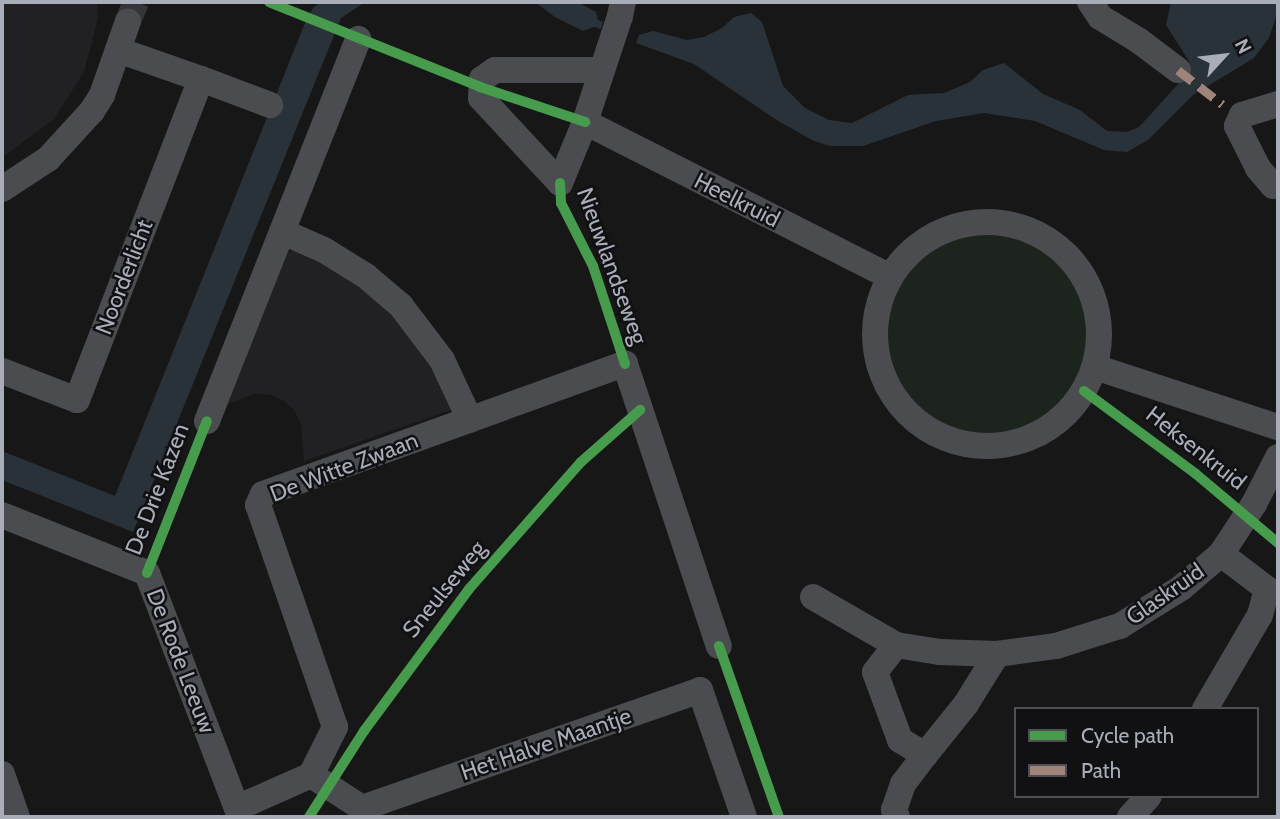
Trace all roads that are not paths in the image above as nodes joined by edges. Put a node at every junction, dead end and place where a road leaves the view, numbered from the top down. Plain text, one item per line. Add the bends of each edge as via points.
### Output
1 (622, 2) edge
2 (1090, 2) edge
3 (128, 21) tunnel mouth
4 (358, 39) dead end
5 (118, 50) junction
6 (602, 70) junction
7 (1178, 70) dead end
8 (201, 79) junction
9 (1278, 104) edge
10 (270, 105) dead end
11 (585, 122) junction
12 (1278, 157) edge
13 (2, 189) edge
14 (1276, 192) edge
15 (283, 232) junction
16 (890, 277) junction
17 (625, 364) joint
18 (1095, 367) junction
19 (2, 370) edge
20 (470, 420) junction
21 (207, 421) dead end
22 (1278, 427) edge
23 (1278, 457) edge
24 (2, 515) edge
25 (1220, 554) junction
26 (813, 597) dead end
27 (896, 645) junction
28 (719, 646) dead end
29 (997, 654) junction
30 (1206, 707) edge
31 (925, 755) junction
32 (2, 774) edge
33 (320, 781) junction
34 (1147, 798) edge
35 (239, 813) edge
36 (363, 813) edge
37 (17, 817) edge
38 (744, 817) edge
39 (897, 817) edge
40 (1130, 817) edge

1 - 6 street, Nieuwlandseweg
2 - 7 street via 1100,17
3 - 5 street
4 - 15 street, De Drie Kazen
5 - 8 street
5 - 13 street via 102,94 72,136 40,166
6 - 11 street, Nieuwlandseweg
6 - 11 street, Nieuwlandseweg via 495,70 482,79 481,98 560,183
8 - 10 street
8 - 19 street, Noorderlicht via 76,400
9 - 14 street via 1242,115 1237,126
11 - 16 street, Heelkruid
12 - 14 street
15 - 20 street via 366,276 401,306 442,360
15 - 21 street, De Drie Kazen
16 - 18 street via 918,245 956,226 998,222 1039,234 1073,262 1086,280 1099,323
16 - 18 street via 876,318 878,360 885,381 910,416 946,439 989,447 1032,438 1068,412
17 - 20 street, De Witte Zwaan
17 - 28 street, Nieuwlandseweg
18 - 22 street
20 - 33 street, De Witte Zwaan via 263,494 258,505 335,727
23 - 25 street, Glaskruid via 1254,504
24 - 35 street, De Rode Leeuw via 147,573
25 - 29 street, Glaskruid via 1181,588 1120,626 1056,646
25 - 30 street via 1267,589 1260,615
26 - 27 street, Glaskruid
27 - 29 street, Glaskruid
27 - 31 street via 875,673 900,740
29 - 31 street via 966,704
31 - 39 street via 903,784 894,810
32 - 37 street
33 - 35 street
33 - 36 street
34 - 40 street
36 - 38 street, Het Halve Maantje via 700,690

